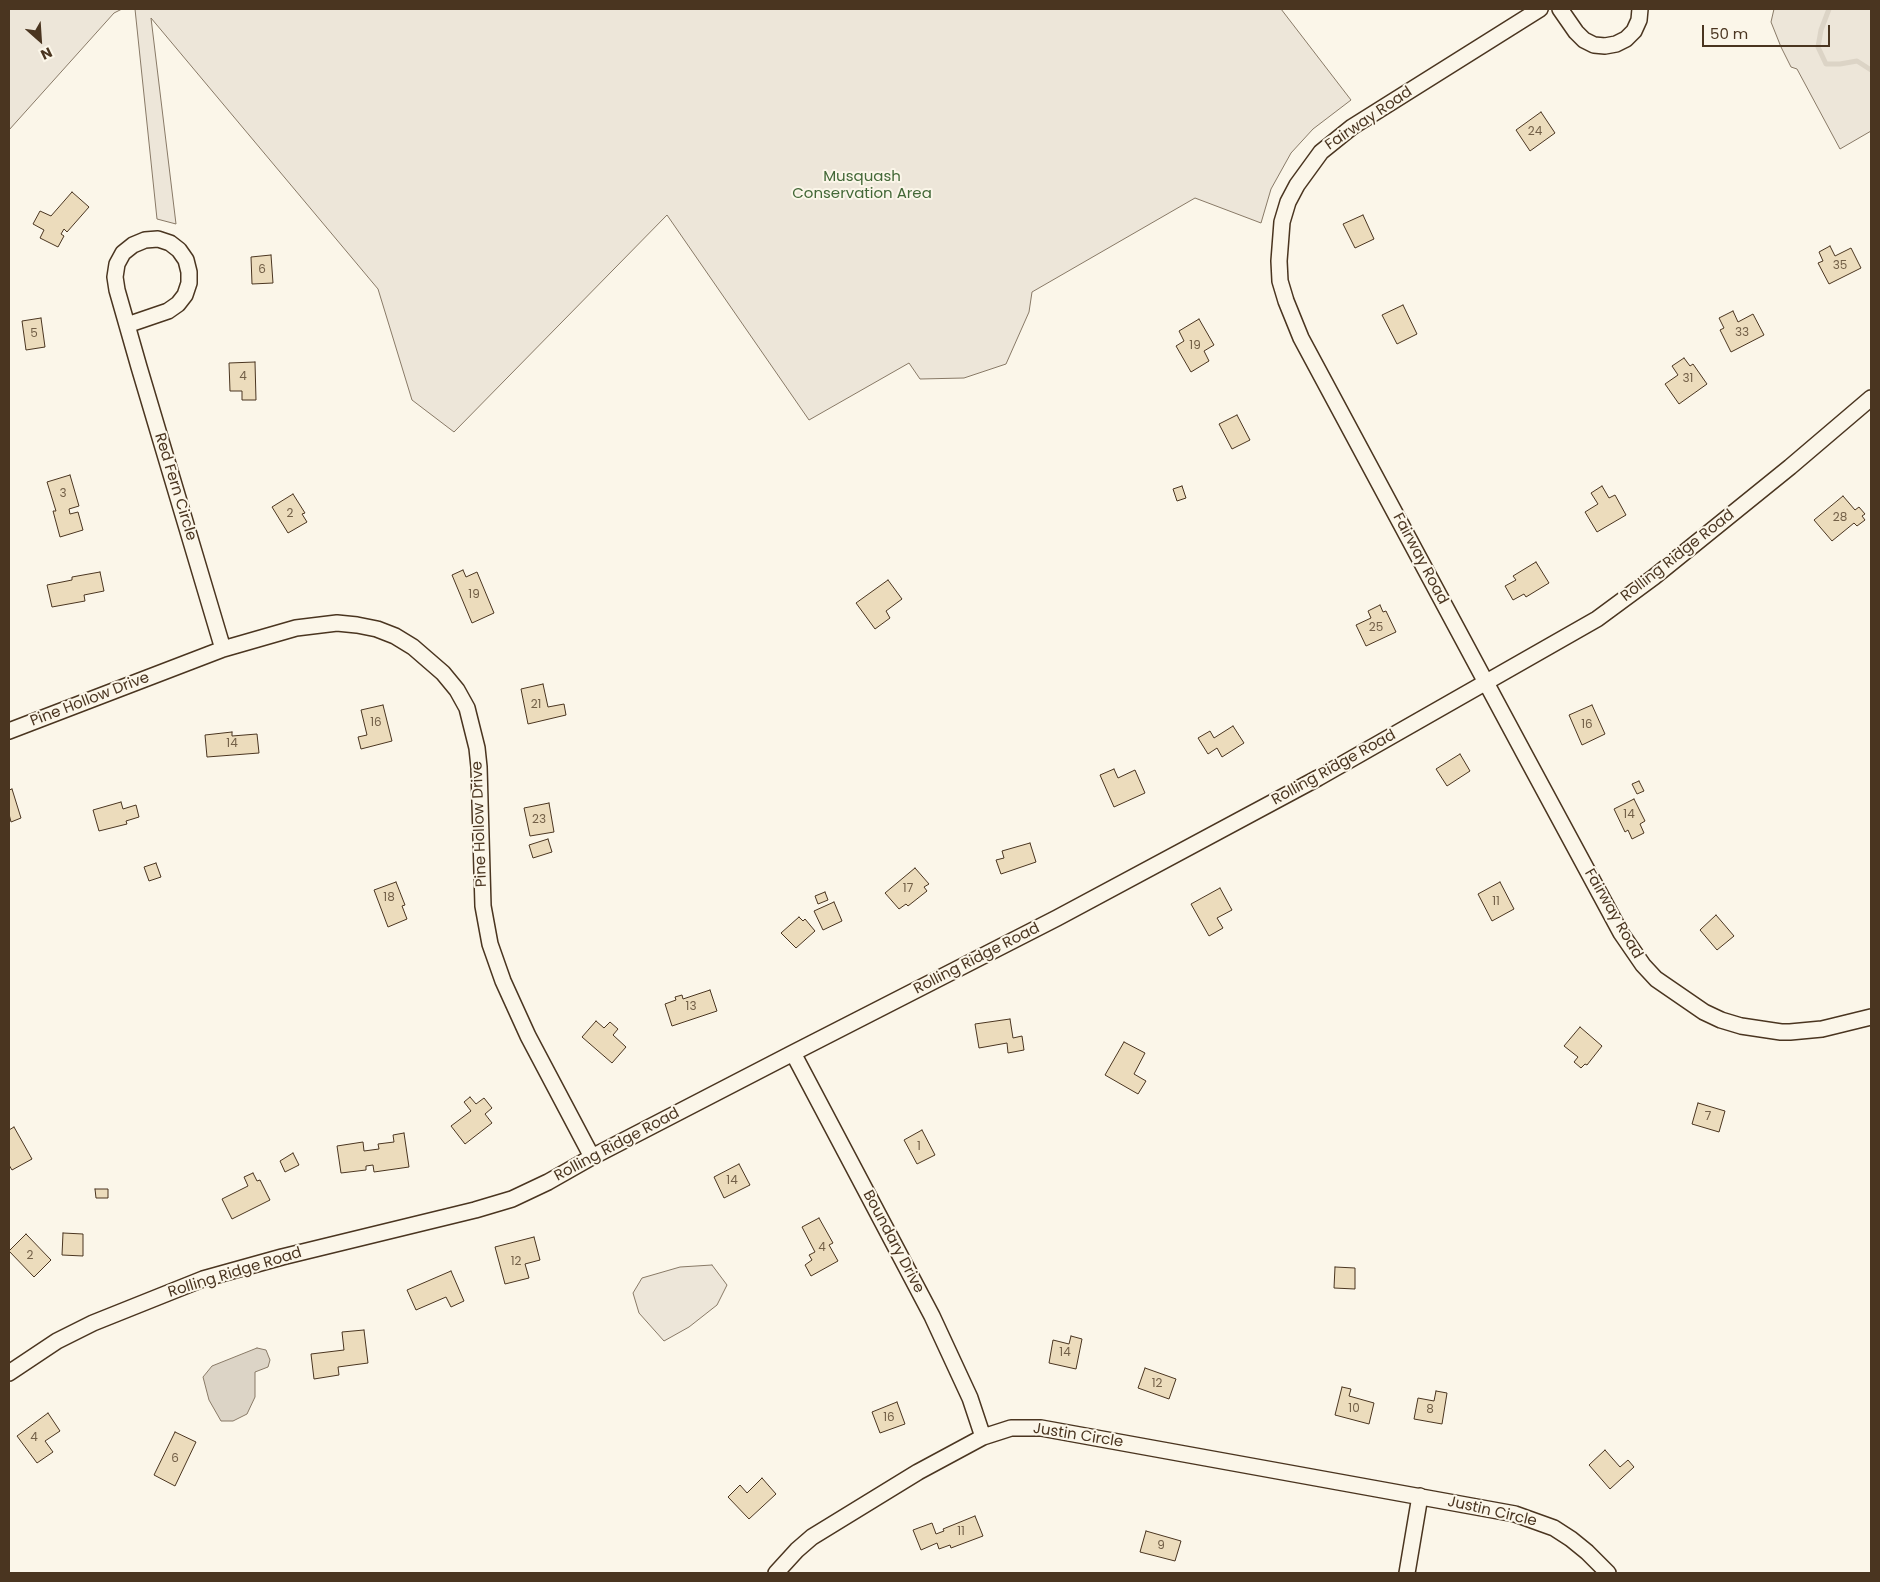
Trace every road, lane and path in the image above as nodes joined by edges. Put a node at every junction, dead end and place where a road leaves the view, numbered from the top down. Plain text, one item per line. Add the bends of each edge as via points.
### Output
1 (1540, 9) edge
2 (1560, 9) edge
3 (1640, 9) edge
4 (127, 325) junction
5 (1871, 398) edge
6 (223, 649) junction
7 (1486, 681) junction
8 (9, 731) edge
9 (1871, 1017) edge
10 (793, 1052) junction
11 (592, 1157) junction
12 (9, 1373) edge
13 (983, 1437) junction
14 (1420, 1496) junction
15 (776, 1573) edge
16 (1407, 1573) edge
17 (1608, 1573) edge

1 - 7 street, Fairway Road via 1352,127 1321,152 1288,202 1279,241 1280,281 1293,320
2 - 3 street via 1584,40 1605,46 1621,42 1634,31
4 - 4 street, Red Fern Circle via 115,277 117,264 123,253 145,240 158,239 170,243 186,260 190,272 185,295 168,311
4 - 6 street, Red Fern Circle
5 - 7 street, Rolling Ridge Road via 1654,577 1597,619
6 - 8 street, Pine Hollow Drive
6 - 11 street, Pine Hollow Drive via 296,628 337,623 357,625 386,633 413,647 457,690 468,715 479,768 483,906 490,944 528,1036
7 - 9 street, Fairway Road via 1621,933 1656,979 1704,1012 1741,1026 1781,1032 1822,1029
7 - 10 street, Rolling Ridge Road via 1318,778 1080,906
10 - 11 street, Rolling Ridge Road
10 - 13 street, Boundary Drive via 932,1316 970,1398
11 - 12 street, Rolling Ridge Road via 512,1199 203,1279 76,1331
13 - 14 street, Justin Circle via 1011,1428 1041,1428
13 - 15 street, Justin Circle via 918,1472 812,1537
14 - 16 street
14 - 17 street, Justin Circle via 1535,1520 1571,1539

